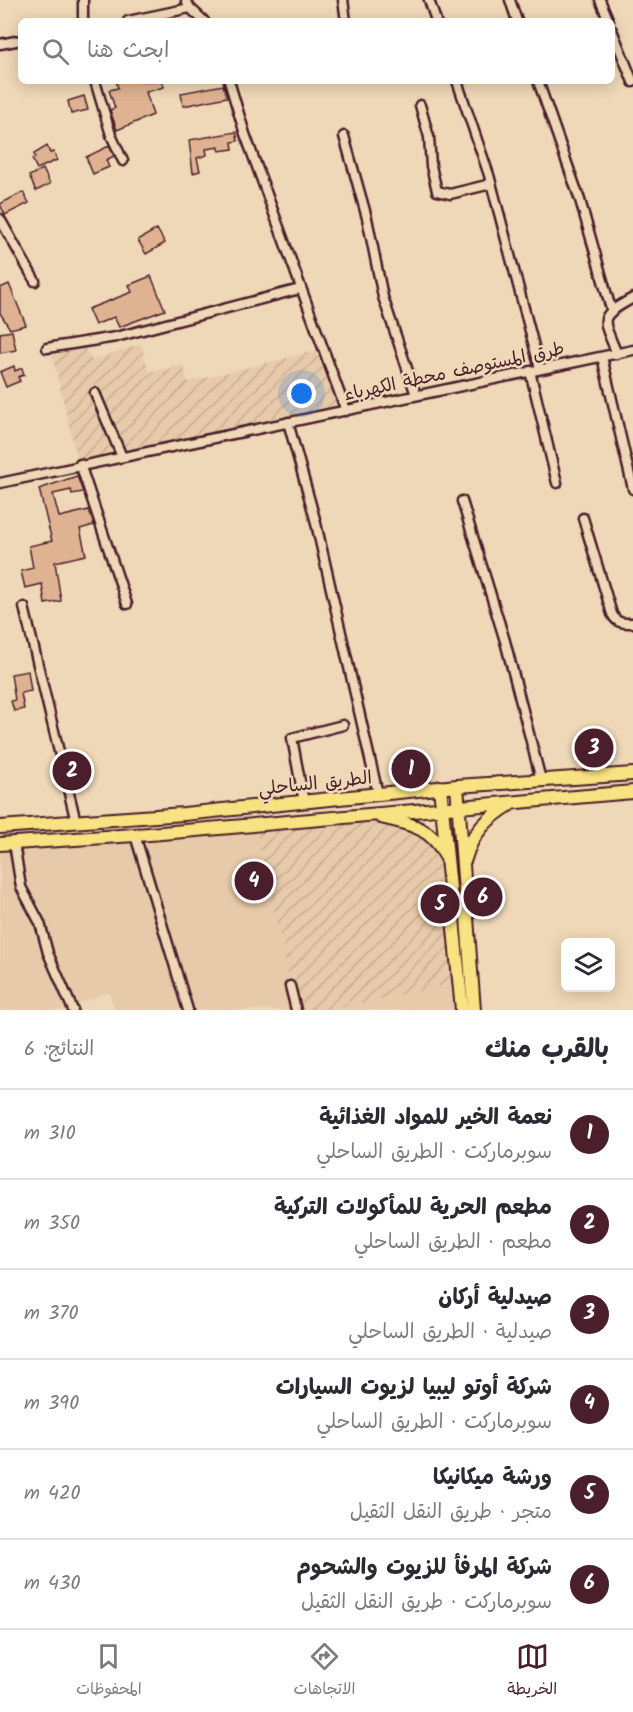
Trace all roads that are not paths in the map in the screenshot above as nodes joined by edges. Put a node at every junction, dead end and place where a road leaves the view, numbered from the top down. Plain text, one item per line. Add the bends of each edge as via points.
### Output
1 (83, 0) edge
2 (343, 0) edge
3 (429, 0) edge
4 (510, 0) edge
5 (600, 0) edge
6 (188, 4) edge
7 (83, 18) edge
8 (139, 18) edge
9 (201, 18) edge
10 (346, 18) edge
11 (435, 18) edge
12 (516, 18) edge
13 (608, 18) edge
14 (615, 37) edge
15 (18, 41) edge
16 (0, 44) edge
17 (633, 82) edge
18 (96, 84) edge
19 (230, 84) edge
20 (458, 84) edge
21 (539, 84) edge
22 (420, 105) dead end
23 (344, 136) dead end
24 (123, 161) dead end
25 (491, 184) junction
26 (0, 219) edge
27 (35, 280) dead end
28 (300, 289) junction
29 (633, 298) edge
30 (611, 309) junction
31 (47, 348) dead end
32 (633, 350) edge
33 (617, 354) junction
34 (602, 357) junction
35 (540, 369) junction
36 (530, 371) junction
37 (95, 393) dead end
38 (416, 395) junction
39 (346, 411) junction
40 (288, 422) junction
41 (122, 457) junction
42 (80, 464) junction
43 (0, 483) edge
44 (557, 483) dead end
45 (633, 489) edge
46 (462, 501) dead end
47 (583, 518) dead end
48 (127, 604) dead end
49 (24, 607) dead end
50 (633, 623) edge
51 (343, 725) dead end
52 (633, 774) edge
53 (541, 780) junction
54 (457, 786) junction
55 (441, 787) junction
56 (633, 792) edge
57 (378, 794) junction
58 (516, 801) junction
59 (304, 802) junction
60 (459, 806) junction
61 (443, 807) junction
62 (375, 815) junction
63 (76, 822) junction
64 (0, 827) edge
65 (135, 835) junction
66 (14, 843) junction
67 (0, 844) edge
68 (450, 865) junction
69 (463, 869) junction
70 (290, 986) dead end
71 (73, 1010) edge
72 (188, 1010) edge
73 (296, 1010) edge
74 (462, 1010) edge
75 (474, 1010) edge

1 - 7 street
2 - 10 street
3 - 11 street
4 - 12 street
5 - 13 street
6 - 8 street
6 - 9 street
14 - 17 street
15 - 16 street
18 - 24 street
19 - 28 street
20 - 25 street
21 - 30 street via 580,200
22 - 25 street via 437,191 450,194
23 - 38 street via 367,218 383,297
25 - 35 street
26 - 27 street
28 - 31 street via 116,337
28 - 39 street
29 - 30 street
30 - 33 street via 605,324
32 - 33 street, طرق المستوصف محطة الكهرباء
33 - 34 street, طرق المستوصف محطة الكهرباء
34 - 35 street, طرق المستوصف محطة الكهرباء
34 - 45 street
35 - 36 street, طرق المستوصف محطة الكهرباء
36 - 38 street, طرق المستوصف محطة الكهرباء
36 - 44 street
37 - 41 street
38 - 39 street, طرق المستوصف محطة الكهرباء
39 - 40 street, طرق المستوصف محطة الكهرباء
40 - 41 street, طرق المستوصف محطة الكهرباء
40 - 57 street via 323,552
41 - 42 street, طرق المستوصف محطة الكهرباء
42 - 43 street, طرق المستوصف محطة الكهرباء
42 - 48 street
46 - 53 street via 505,641
47 - 50 street via 612,614 621,623
49 - 63 street
51 - 59 street via 292,738
52 - 53 highway, الطريق الساحلي
53 - 54 highway, الطريق الساحلي
54 - 55 highway, الطريق الساحلي
54 - 60 highway
55 - 57 highway, الطريق الساحلي
55 - 61 highway
56 - 58 highway, الطريق الساحلي
57 - 59 highway, الطريق الساحلي
58 - 60 highway, الطريق الساحلي
58 - 69 highway via 481,826 468,848
59 - 63 highway, الطريق الساحلي
60 - 61 highway, الطريق الساحلي
60 - 69 highway
61 - 62 highway, الطريق الساحلي
61 - 68 highway
62 - 65 highway, الطريق الساحلي
62 - 68 highway via 424,830 440,846
63 - 64 highway, الطريق الساحلي
65 - 66 highway, الطريق الساحلي
65 - 72 street
66 - 67 highway, الطريق الساحلي
66 - 71 street via 21,887 40,923 48,953
68 - 74 highway
69 - 75 highway
70 - 73 street

